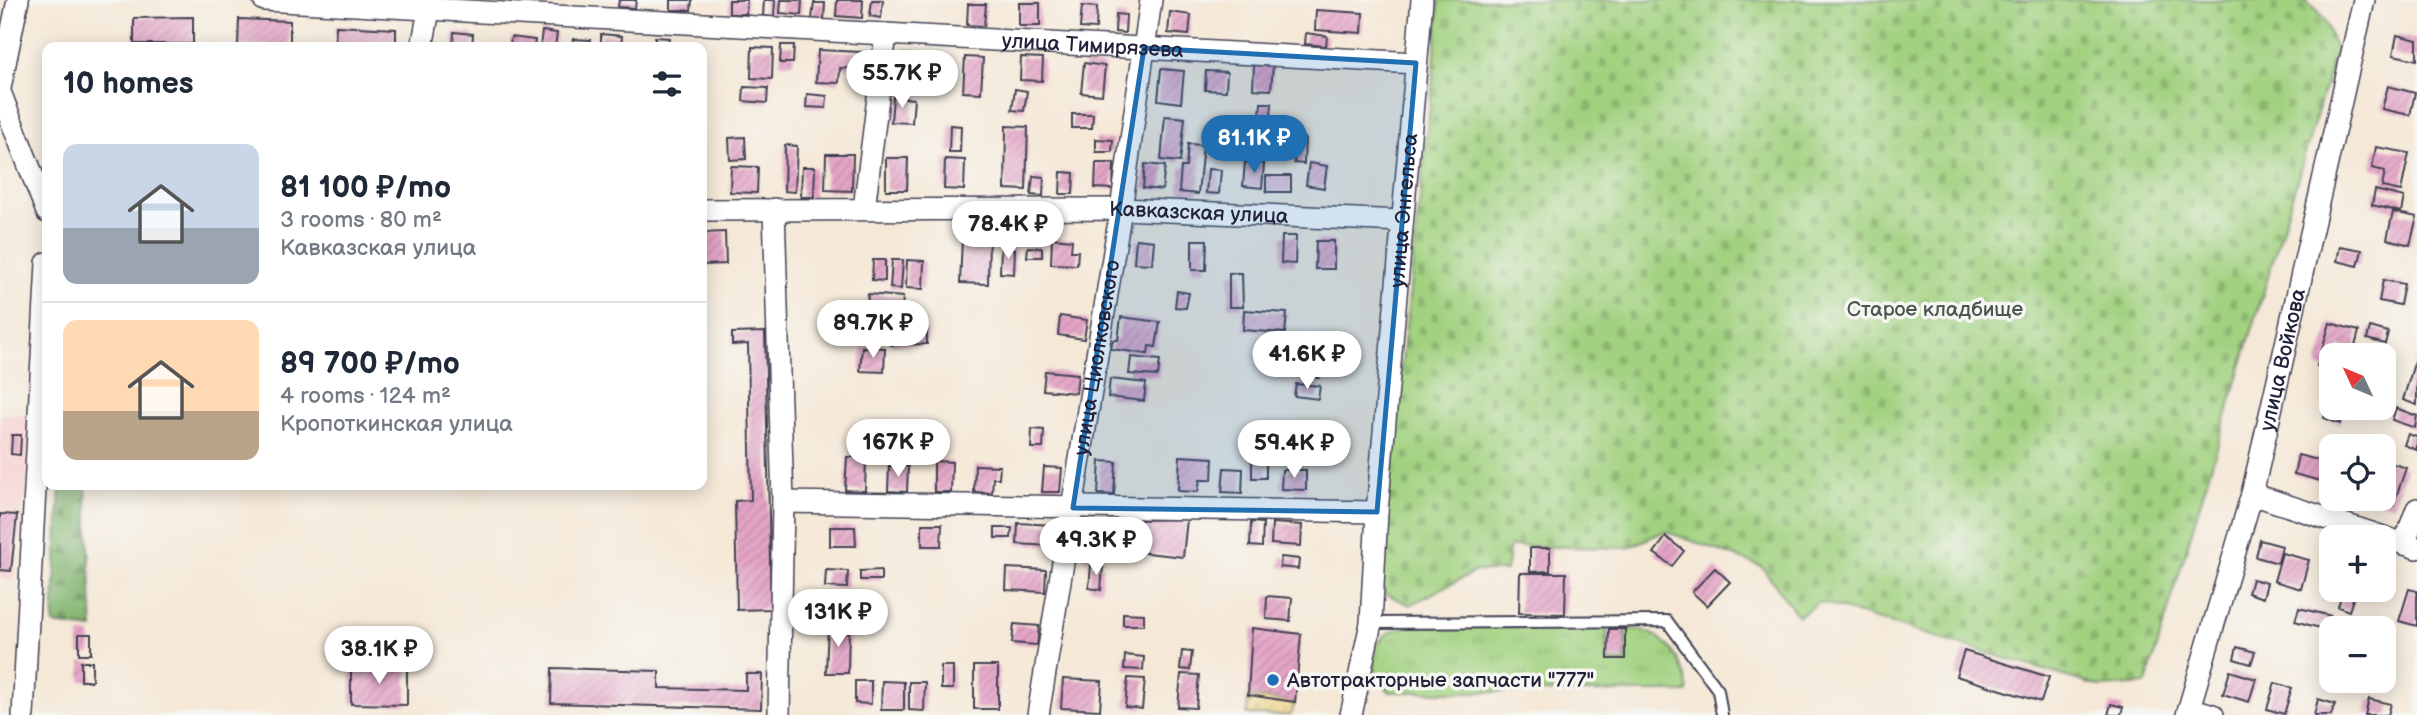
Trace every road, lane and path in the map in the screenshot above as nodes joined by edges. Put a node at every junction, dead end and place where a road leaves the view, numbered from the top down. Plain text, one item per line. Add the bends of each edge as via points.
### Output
1 (18, 0) edge
2 (264, 0) edge
3 (1151, 0) edge
4 (1422, 0) edge
5 (2365, 0) edge
6 (430, 4) edge
7 (886, 34) junction
8 (423, 42) edge
9 (1144, 48) junction
10 (1416, 63) junction
11 (0, 90) edge
12 (42, 199) edge
13 (707, 209) edge
14 (774, 209) junction
15 (864, 209) junction
16 (1121, 209) junction
17 (1402, 220) junction
18 (42, 357) edge
19 (2252, 494) junction
20 (783, 502) junction
21 (1073, 508) junction
22 (2417, 509) edge
23 (1377, 512) junction
24 (2410, 546) edge
25 (1371, 622) junction
26 (2188, 712) edge
27 (23, 715) edge
28 (779, 715) edge
29 (1038, 715) edge
30 (1351, 715) edge
31 (1722, 715) edge
32 (2213, 715) edge

1 - 11 street
2 - 6 street, улица Тимирязева
3 - 9 street, улица Циолковского
4 - 10 street, улица Энгельса
5 - 19 street, улица Войкова
6 - 7 street, улица Тимирязева
6 - 8 street
7 - 9 street, улица Тимирязева
7 - 15 street
9 - 10 street, улица Тимирязева
9 - 16 street, улица Циолковского
10 - 17 street, улица Энгельса
11 - 12 street
13 - 14 street, Кавказская улица
14 - 15 street, Кавказская улица
14 - 20 street
15 - 16 street, Кавказская улица
16 - 17 street, Кавказская улица
16 - 21 street, улица Циолковского
17 - 23 street, улица Энгельса
18 - 27 street
19 - 24 street
19 - 26 street, улица Войкова
20 - 21 street
20 - 28 street
21 - 23 street
21 - 29 street, улица Циолковского
22 - 24 street
23 - 25 street, улица Энгельса
25 - 30 street, улица Энгельса
25 - 31 lane via 1667,621 1718,690
26 - 32 street

